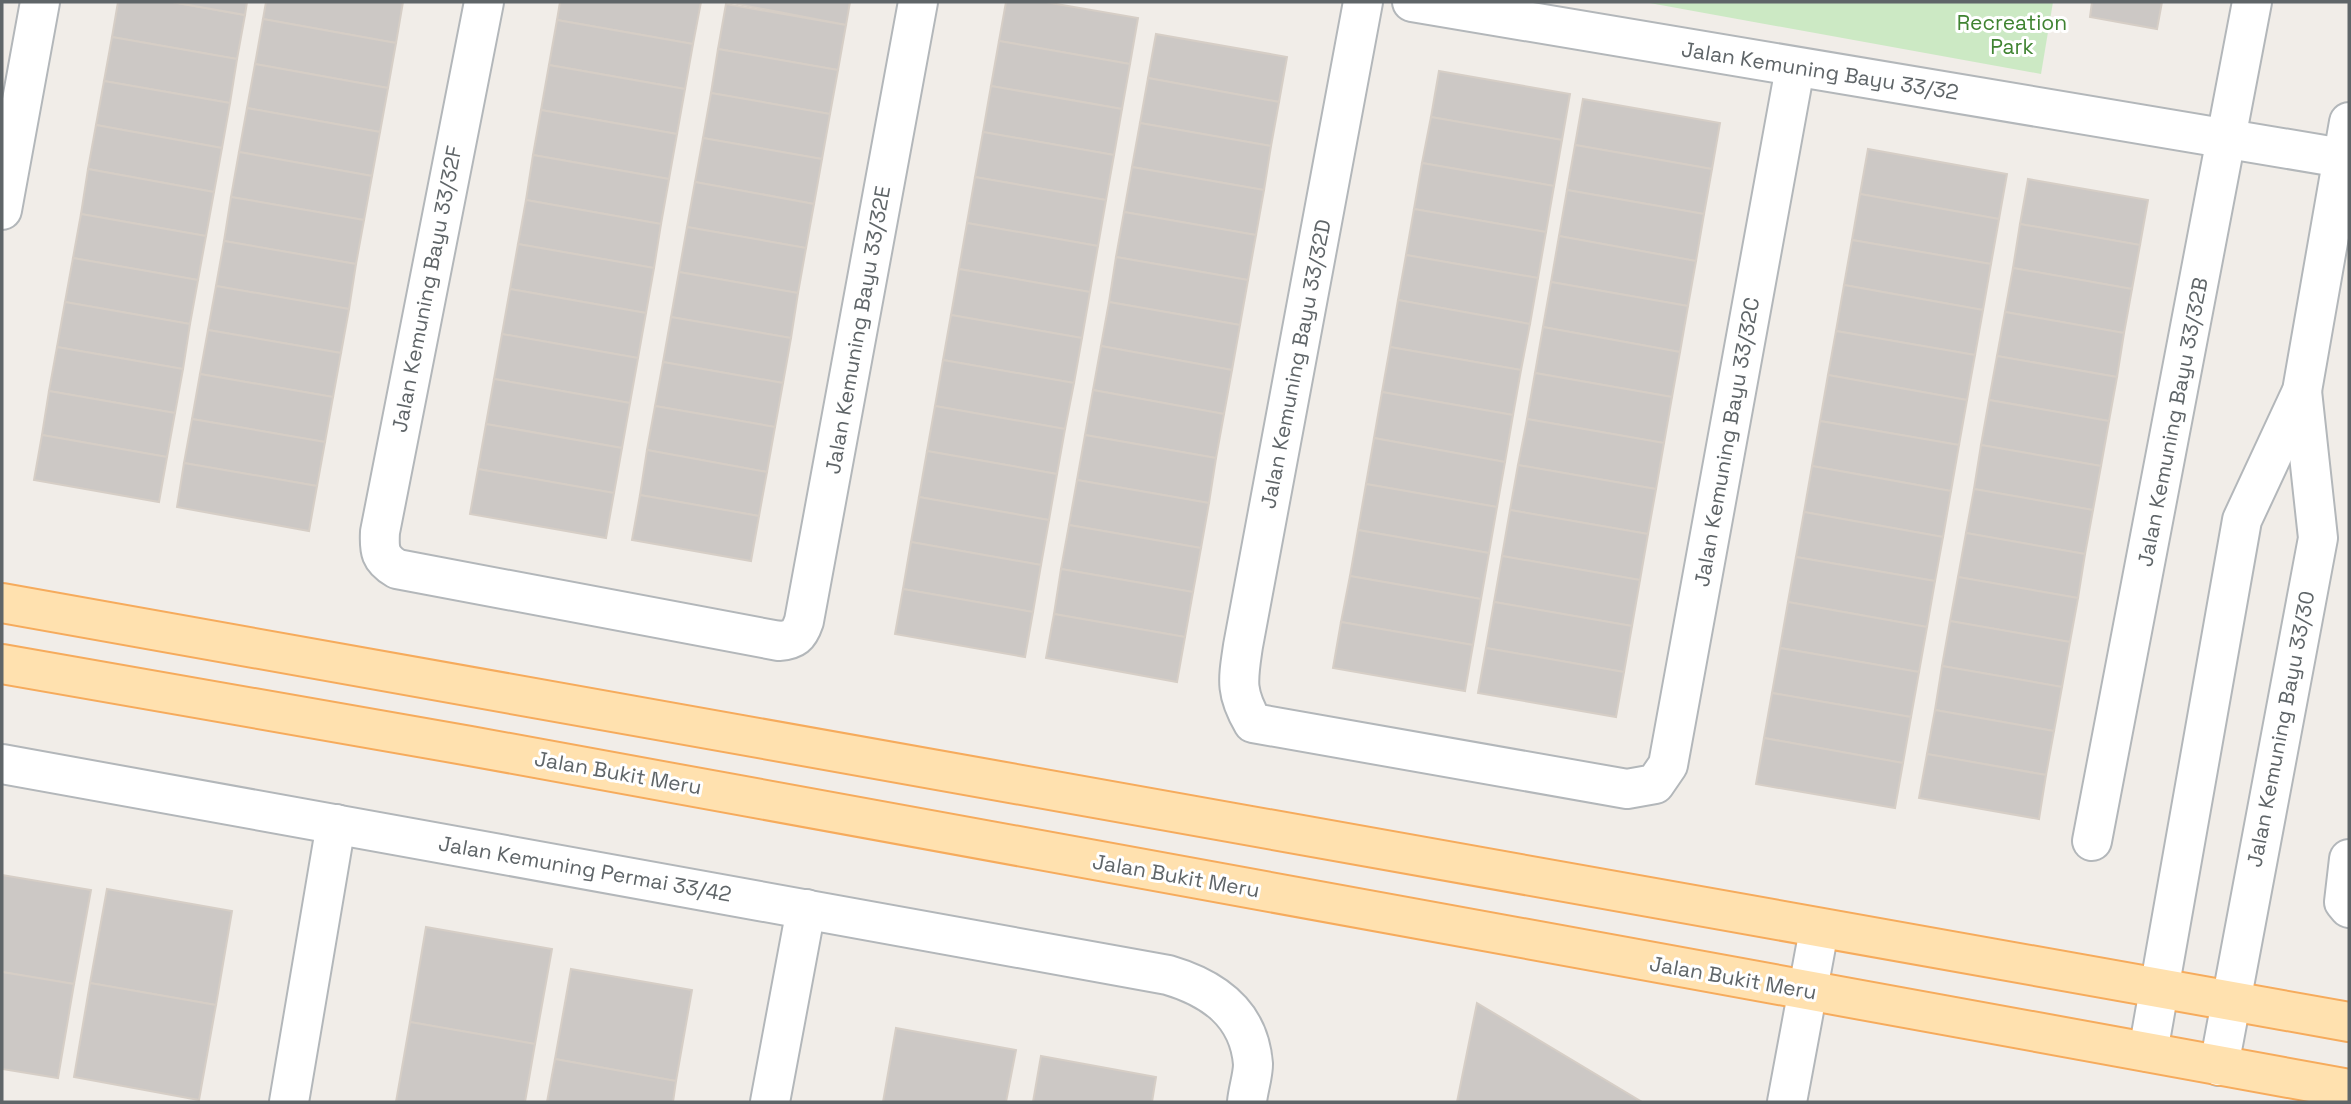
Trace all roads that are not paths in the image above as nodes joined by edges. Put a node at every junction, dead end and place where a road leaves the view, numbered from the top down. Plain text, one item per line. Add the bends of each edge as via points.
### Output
1 (40, 2) edge
2 (484, 2) edge
3 (918, 2) edge
4 (1363, 2) edge
5 (1412, 2) edge
6 (2252, 2) edge
7 (1795, 68) junction
8 (2228, 138) junction
9 (2346, 140) edge
10 (2, 210) edge
11 (2302, 391) junction
12 (2, 603) edge
13 (779, 641) joint
14 (2, 664) edge
15 (2, 764) edge
16 (1628, 789) joint
17 (336, 824) junction
18 (2092, 841) dead end
19 (2349, 859) edge
20 (2349, 908) edge
21 (806, 909) junction
22 (1819, 930) junction
23 (2161, 988) junction
24 (1808, 992) junction
25 (2229, 1001) junction
26 (2349, 1022) edge
27 (2148, 1052) junction
28 (2220, 1066) junction
29 (2349, 1089) edge
30 (289, 1102) edge
31 (770, 1102) edge
32 (1247, 1102) edge
33 (1787, 1102) edge

1 - 10 street
2 - 13 street, Jalan Kemuning Bayu 33/32F via 380,532 379,551 384,562 397,569
3 - 13 street, Jalan Kemuning Bayu 33/32E via 804,621 800,634
4 - 16 street, Jalan Kemuning Bayu 33/32D via 1237,684 1241,703 1253,723
5 - 7 street, Jalan Kemuning Bayu 33/32
6 - 8 street, Jalan Kemuning Bayu 33/32B
7 - 8 street, Jalan Kemuning Bayu 33/32
7 - 16 street, Jalan Kemuning Bayu 33/32C via 1668,765 1655,784
8 - 9 street, Jalan Kemuning Bayu 33/32
8 - 18 street, Jalan Kemuning Bayu 33/32B
9 - 11 street, Jalan Kemuning Bayu 33/30
11 - 23 street, Jalan Kemuning Bayu 33/30 via 2242,520
11 - 25 street, Jalan Kemuning Bayu 33/30 via 2318,538
12 - 22 main road
14 - 24 main road, Jalan Bukit Meru
15 - 17 street, Jalan Kemuning Permai 33/42
17 - 21 street, Jalan Kemuning Permai 33/42
17 - 30 street
19 - 20 street via 2344,902
21 - 31 street
21 - 32 street, Jalan Kemuning Permai 33/42 via 1199,984 1228,1005 1242,1024 1253,1064
22 - 23 main road
22 - 24 street
23 - 25 main road
23 - 27 street, Jalan Kemuning Bayu 33/30
24 - 27 main road, Jalan Bukit Meru
24 - 33 street
25 - 26 main road
25 - 28 street, Jalan Kemuning Bayu 33/30
27 - 28 main road, Jalan Bukit Meru
28 - 29 main road, Jalan Bukit Meru

